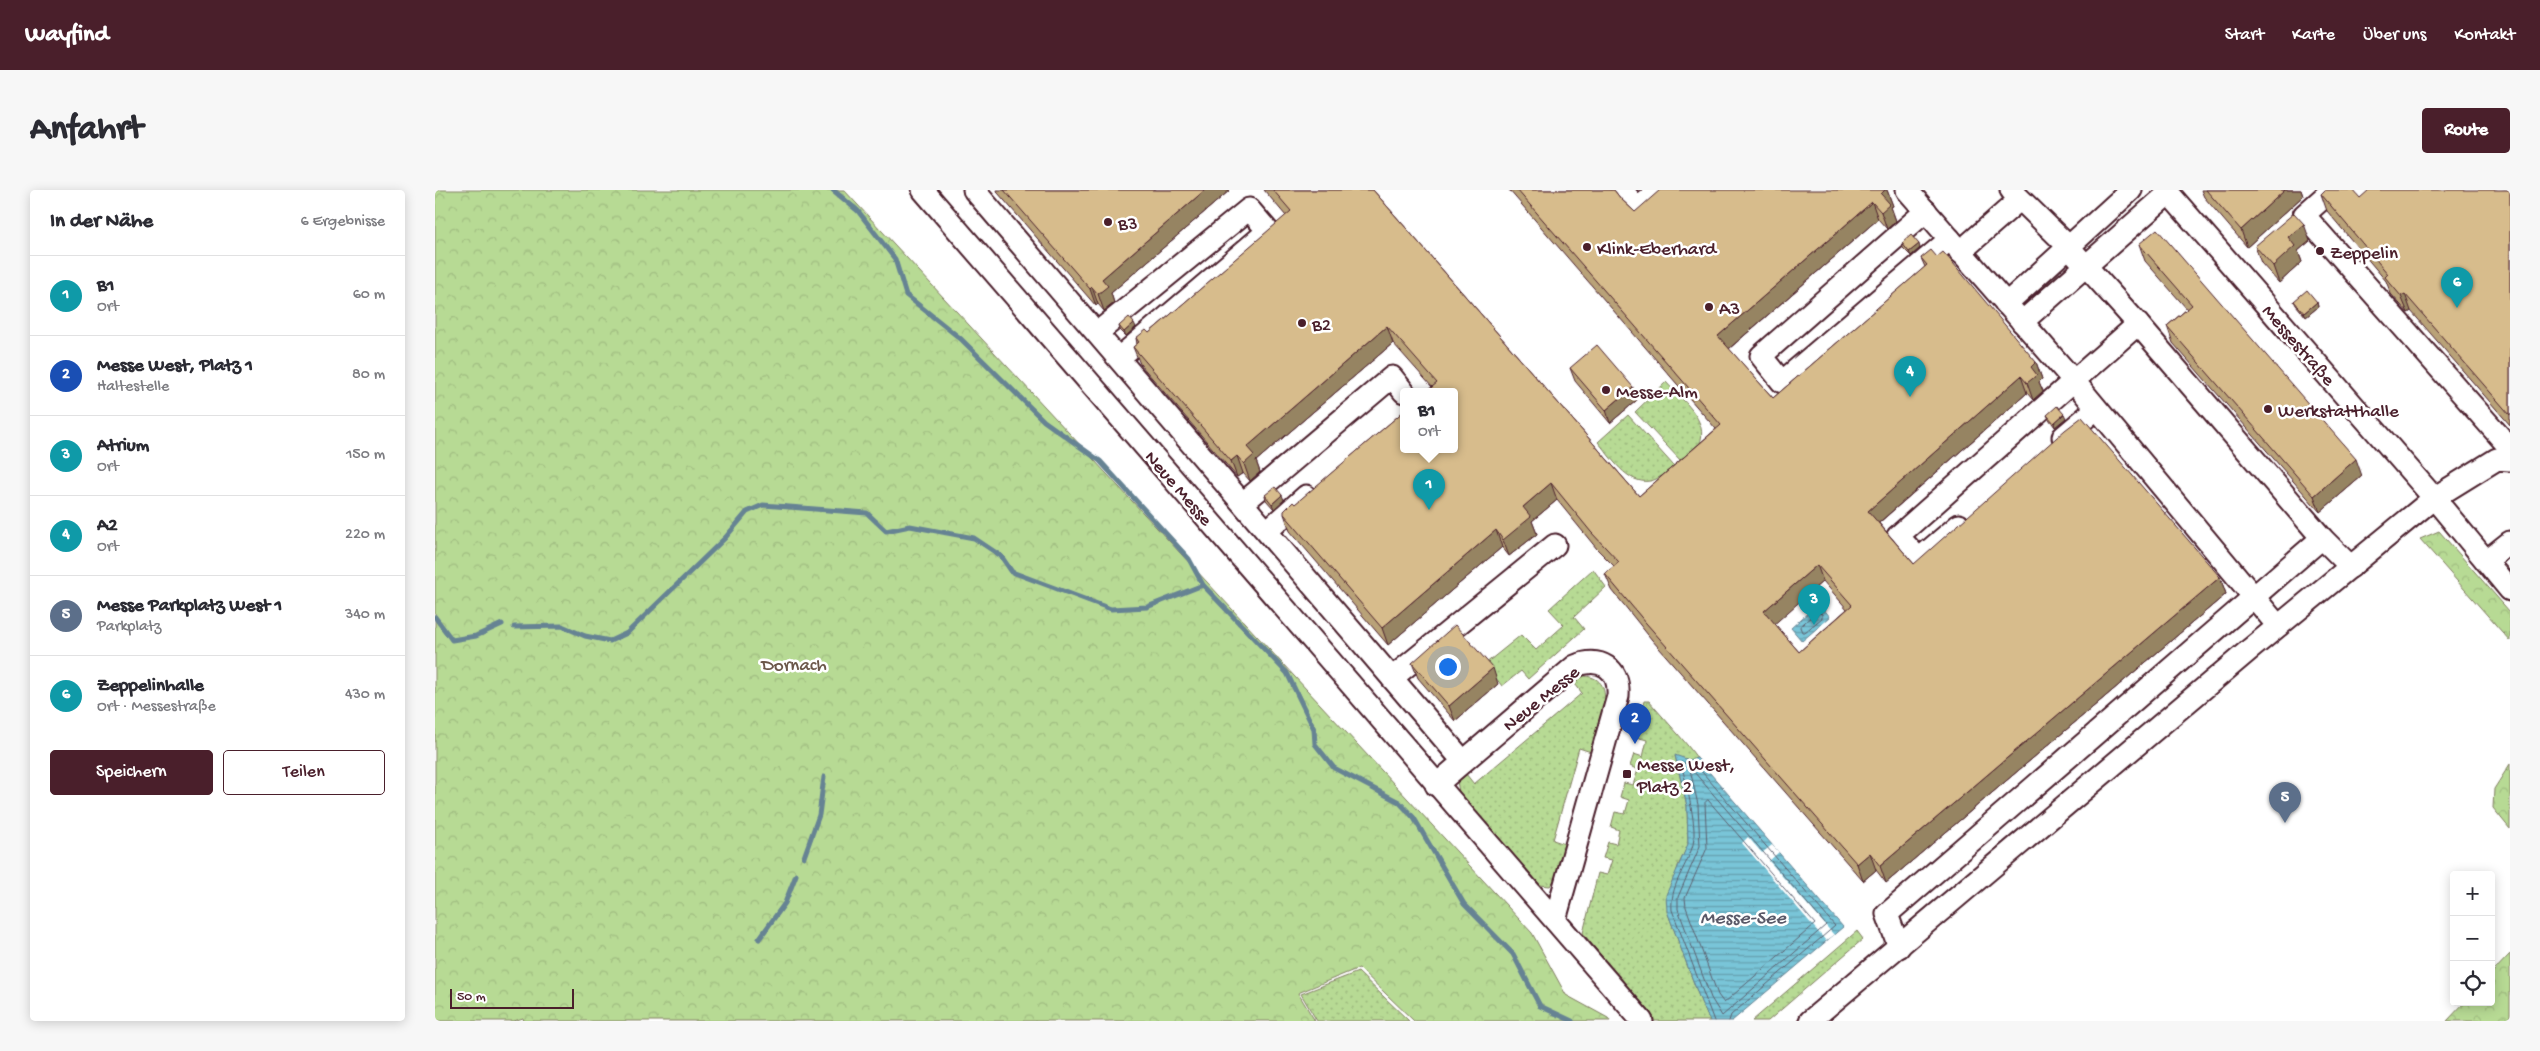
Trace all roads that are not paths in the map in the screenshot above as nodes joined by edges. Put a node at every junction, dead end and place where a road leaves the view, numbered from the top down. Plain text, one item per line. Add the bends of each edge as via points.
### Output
1 (923, 190) edge
2 (1621, 190) edge
3 (1659, 190) edge
4 (1907, 190) edge
5 (2131, 190) edge
6 (2332, 190) edge
7 (976, 191) edge
8 (2168, 192) edge
9 (2015, 195) edge
10 (1926, 211) junction
11 (1955, 245) junction
12 (2068, 246) junction
13 (2086, 266) junction
14 (2006, 304) junction
15 (2022, 322) junction
16 (2138, 324) junction
17 (1097, 332) junction
18 (1119, 358) junction
19 (2074, 381) junction
20 (1401, 388) edge
21 (2096, 409) junction
22 (2510, 448) edge
23 (2045, 453) edge
24 (2510, 460) edge
25 (1324, 480) edge
26 (2433, 498) junction
27 (1243, 504) junction
28 (1978, 509) edge
29 (1267, 531) junction
30 (2322, 538) junction
31 (2510, 542) edge
32 (1555, 545) dead end
33 (2486, 561) junction
34 (2351, 567) junction
35 (2510, 590) edge
36 (2254, 599) junction
37 (2278, 626) junction
38 (1392, 678) junction
39 (1463, 761) junction
40 (1436, 785) junction
41 (1555, 920) junction
42 (1899, 947) junction
43 (1642, 1021) edge
44 (1810, 1021) edge

1 - 40 street, Neue Messe
2 - 3 street via 1637,208
4 - 10 street
5 - 12 street
6 - 22 street via 2304,215
7 - 17 street
8 - 13 street
8 - 26 street, Messestraße
9 - 11 street
9 - 12 street
10 - 11 street
10 - 11 street via 1761,356 1782,382
11 - 14 street
12 - 13 street
12 - 14 street
13 - 15 street
13 - 16 street
14 - 15 street
15 - 19 street
16 - 19 street
16 - 30 street
17 - 18 street
17 - 18 street via 1249,209 1268,231
18 - 27 street
19 - 21 street
19 - 28 street via 1898,536 1919,559
20 - 27 street via 1391,377
21 - 23 street
21 - 36 street
24 - 26 street via 2497,459
25 - 29 street
26 - 33 street, Messestraße
26 - 34 street
27 - 29 street
29 - 38 street
30 - 34 street
30 - 36 street
31 - 33 street
32 - 38 street
33 - 35 street, Messestraße
34 - 37 street
36 - 37 street
36 - 42 street via 1887,914
37 - 42 street
38 - 39 street
39 - 40 street, Neue Messe
39 - 41 street, Neue Messe via 1575,666 1587,661 1597,662 1615,674 1618,696
40 - 41 street, Neue Messe
41 - 43 street, Neue Messe
42 - 44 street

